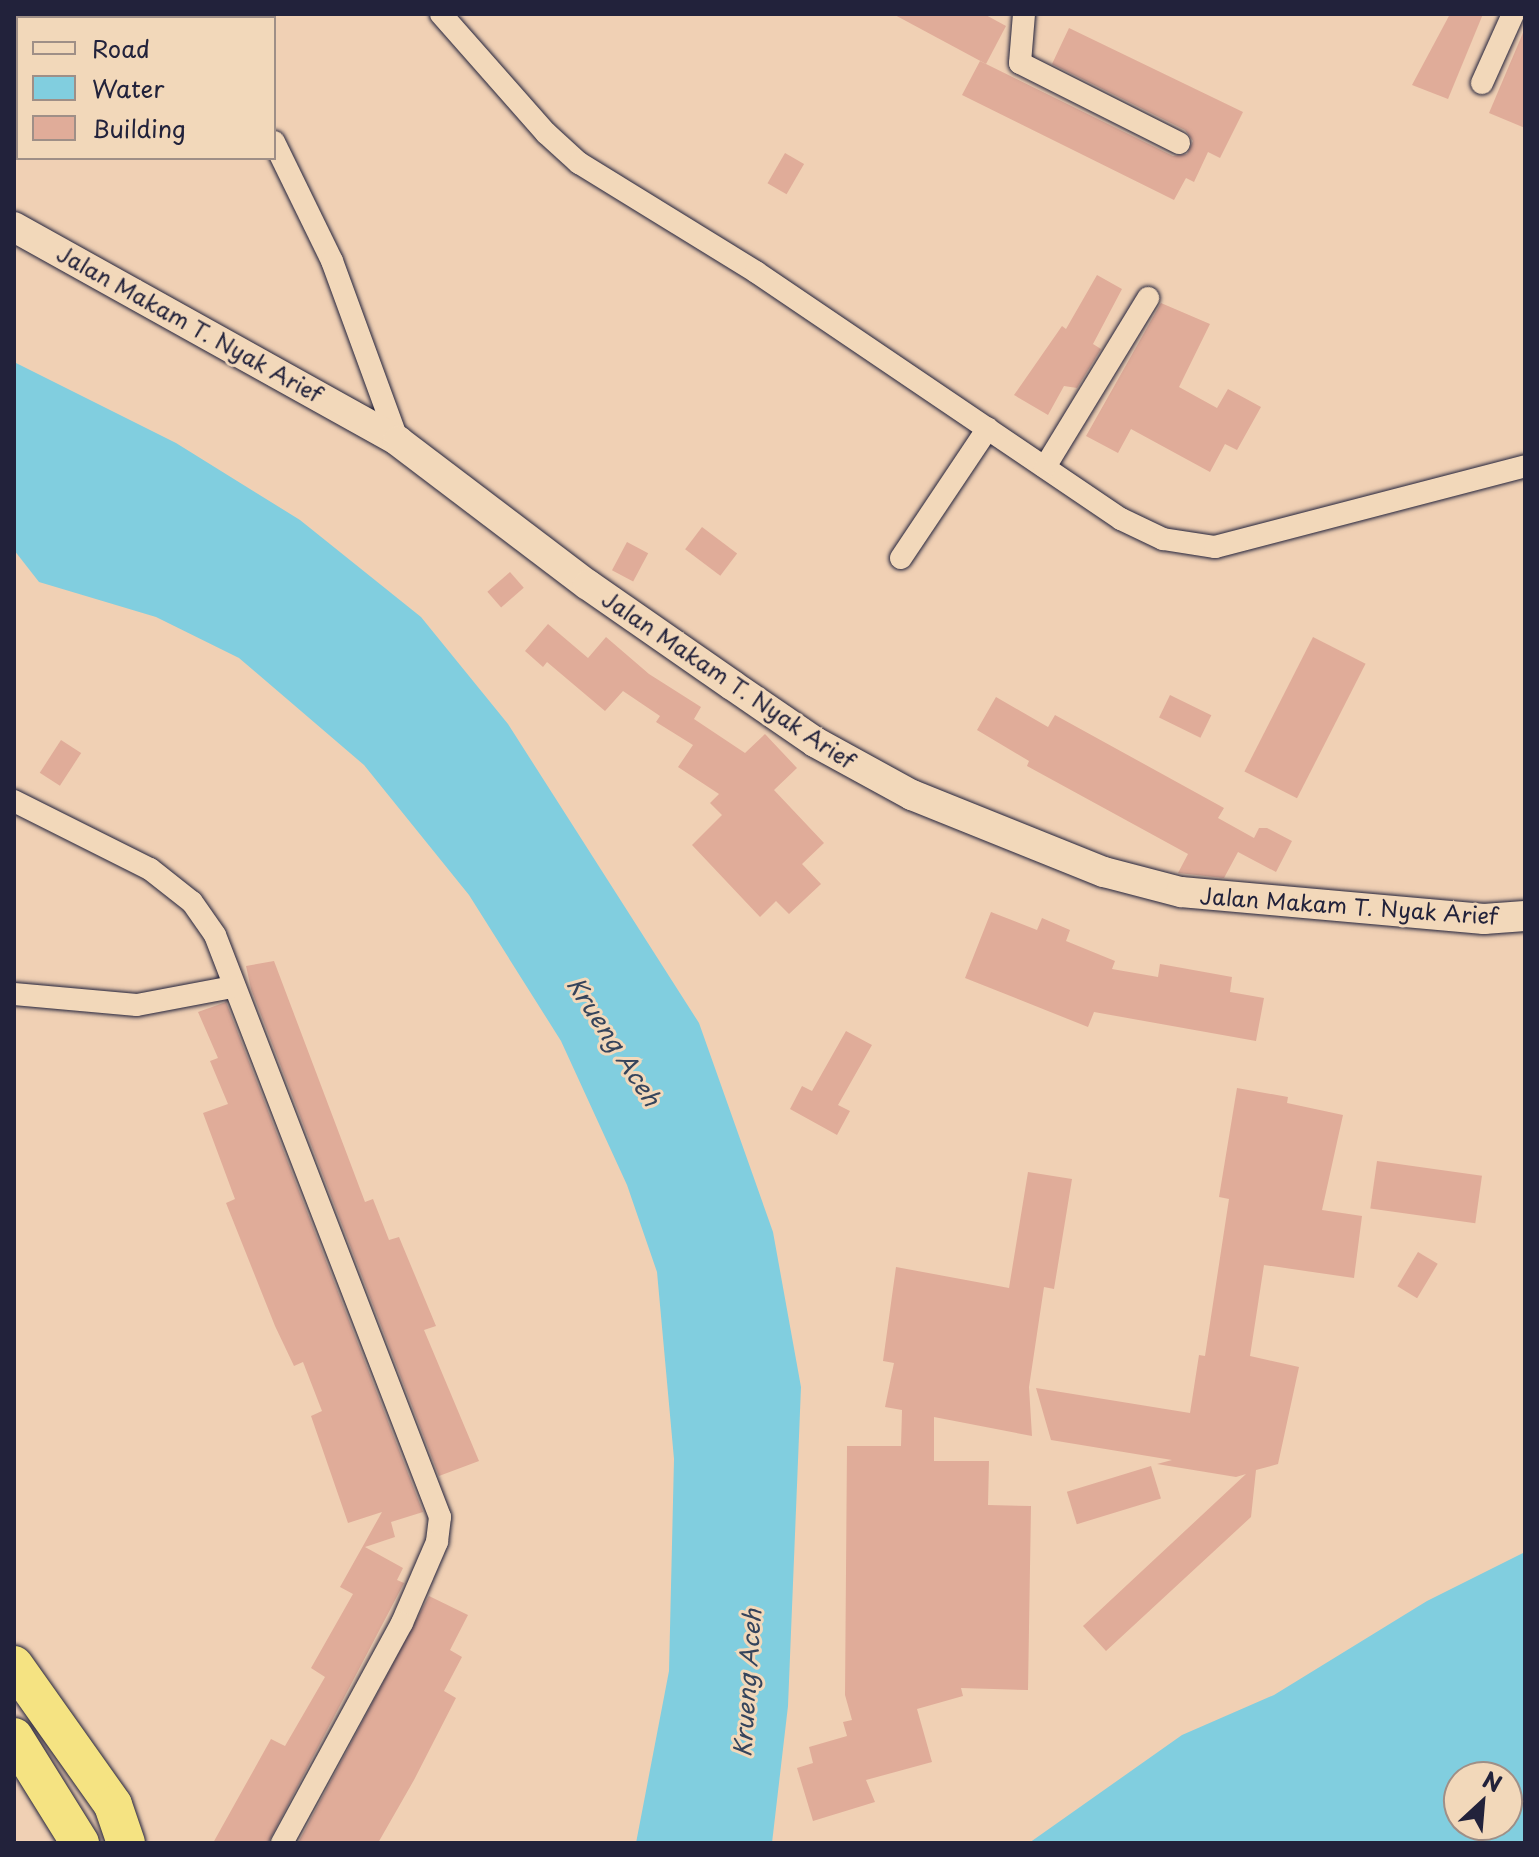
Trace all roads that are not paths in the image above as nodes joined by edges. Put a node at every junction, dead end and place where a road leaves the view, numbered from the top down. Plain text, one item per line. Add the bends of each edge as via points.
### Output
1 (1024, 14) edge
2 (1513, 14) edge
3 (444, 15) edge
4 (1482, 83) dead end
5 (1179, 143) dead end
6 (276, 146) edge
7 (14, 227) edge
8 (1148, 298) dead end
9 (988, 428) junction
10 (398, 441) junction
11 (1525, 466) edge
12 (1045, 467) junction
13 (901, 558) dead end
14 (14, 801) edge
15 (1525, 916) edge
16 (232, 987) junction
17 (14, 994) edge
18 (14, 1665) edge
19 (14, 1737) edge
20 (80, 1843) edge
21 (126, 1843) edge
22 (282, 1843) edge

1 - 5 street via 1020,63
2 - 4 street
3 - 9 street via 546,133 579,163 756,272
6 - 10 street via 332,261
7 - 10 street, Jalan Makam T. Nyak Arief
8 - 12 street
9 - 12 street
9 - 13 street
10 - 15 street, Jalan Makam T. Nyak Arief via 588,585 815,742 912,795 1001,833 1104,872 1181,892 1484,919
11 - 12 street via 1215,547 1163,539 1121,519
14 - 16 street via 150,869 192,902 215,935
16 - 17 street via 137,1005
16 - 22 street via 440,1517 437,1542 402,1623
18 - 21 highway via 113,1805
19 - 20 highway

